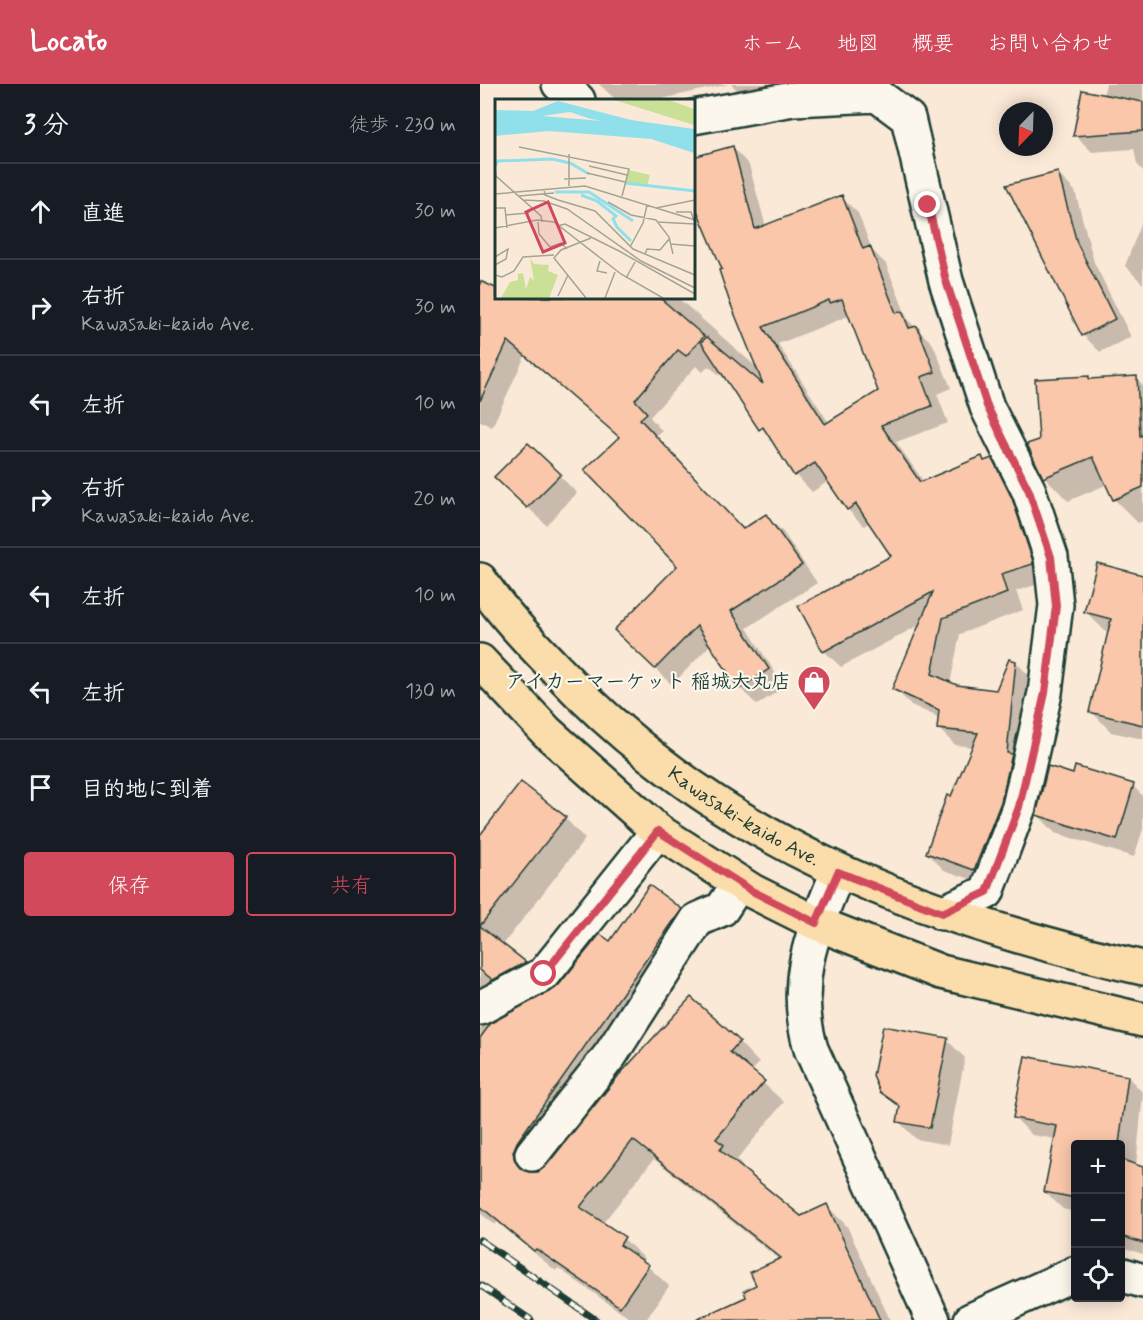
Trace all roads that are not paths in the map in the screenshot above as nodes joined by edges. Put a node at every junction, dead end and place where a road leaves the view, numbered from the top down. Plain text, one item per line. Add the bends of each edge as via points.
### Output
1 (559, 84) edge
2 (577, 99) edge
3 (694, 117) edge
4 (482, 588) edge
5 (480, 661) edge
6 (658, 831) junction
7 (838, 872) junction
8 (739, 883) junction
9 (942, 913) junction
10 (816, 923) junction
11 (1143, 968) edge
12 (480, 1008) edge
13 (1143, 1020) edge
14 (532, 1154) dead end
15 (1071, 1275) edge
16 (1125, 1276) edge
17 (1143, 1281) edge
18 (933, 1320) edge
19 (971, 1320) edge

1 - 2 street
3 - 9 street via 793,99 877,95 908,118 946,281 987,406 1029,491 1048,546 1056,606 1045,693 1019,807 987,892
4 - 7 main road, Kawasaki-kaido Ave. via 578,692 642,749 703,795 774,840
5 - 6 main road via 547,732
6 - 8 main road
6 - 12 street via 544,974
7 - 9 main road, Kawasaki-kaido Ave.
7 - 10 street
8 - 10 main road
8 - 14 street via 722,909 697,920 611,1054
9 - 11 main road, Kawasaki-kaido Ave. via 1058,949
10 - 13 main road via 941,972
10 - 18 street via 803,969 803,1021 811,1049
15 - 19 street
16 - 17 street

